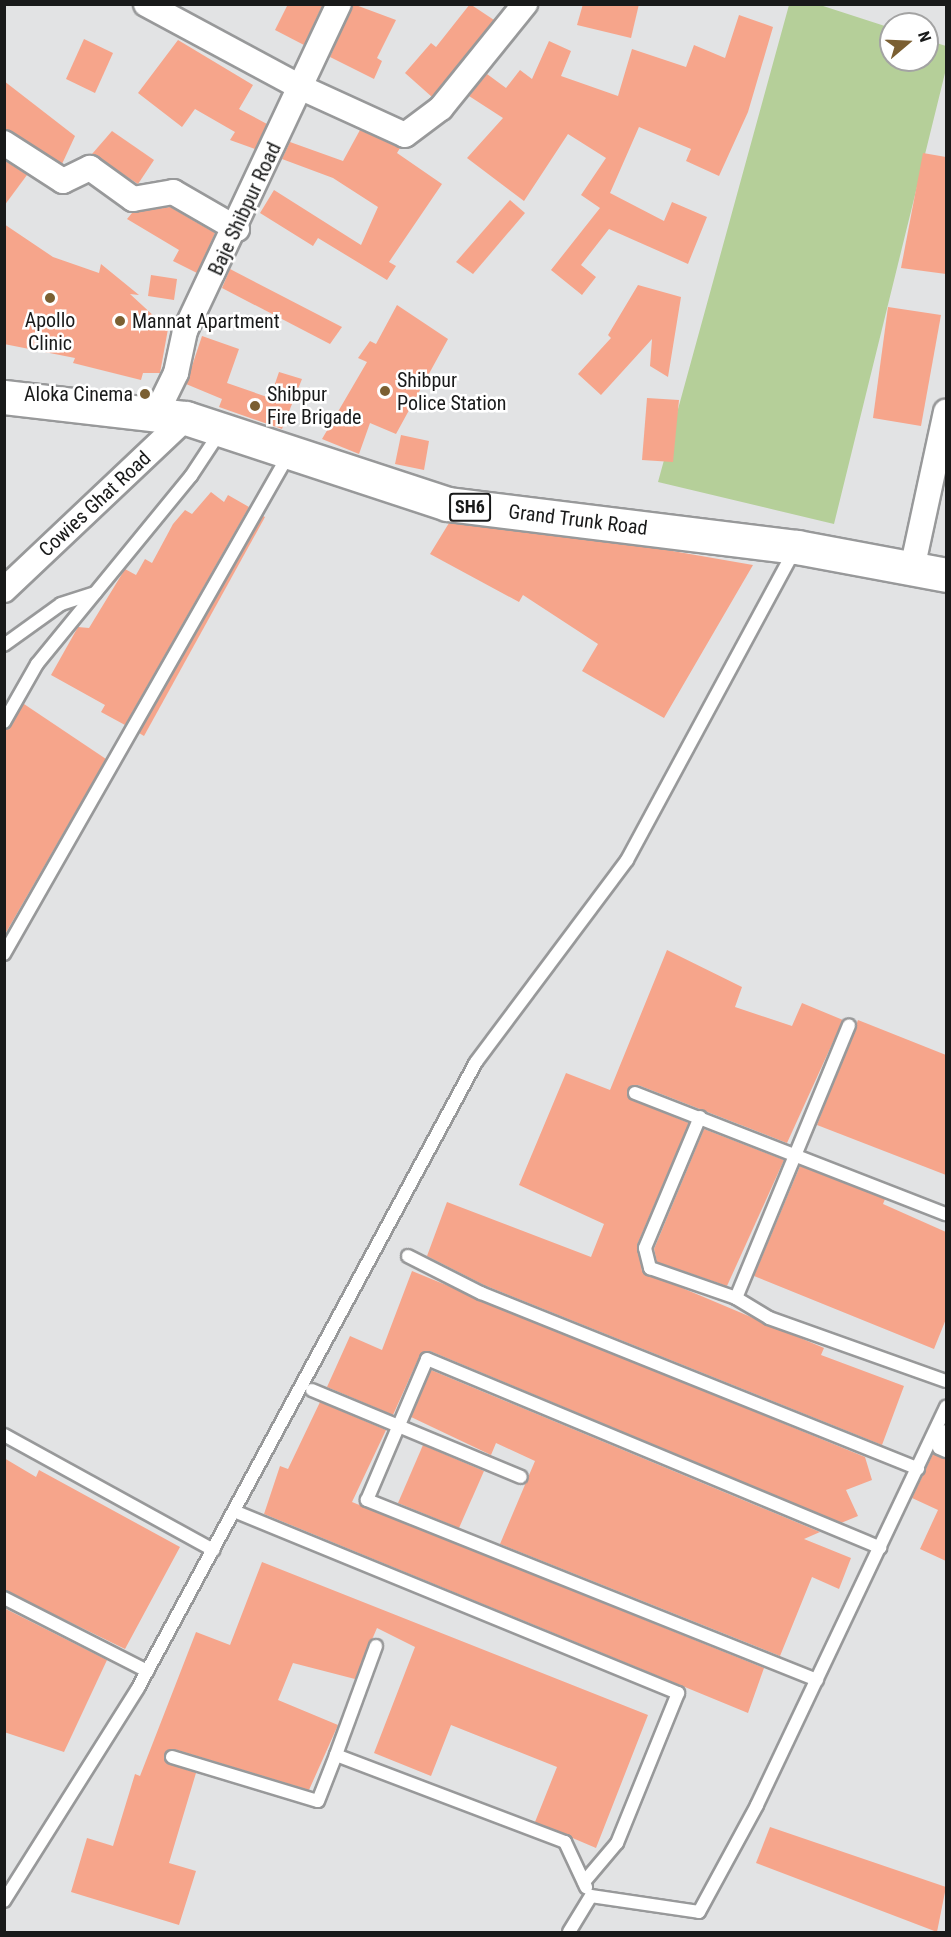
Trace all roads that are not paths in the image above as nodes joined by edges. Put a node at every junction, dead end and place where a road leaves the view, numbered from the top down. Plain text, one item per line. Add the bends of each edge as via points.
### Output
1 (146, 4) edge
2 (339, 4) edge
3 (525, 4) edge
4 (302, 88) junction
5 (4, 143) edge
6 (237, 229) junction
7 (4, 397) edge
8 (946, 412) edge
9 (171, 416) junction
10 (220, 431) junction
11 (290, 453) junction
12 (797, 547) junction
13 (912, 569) junction
14 (946, 575) edge
15 (4, 590) edge
16 (95, 593) junction
17 (4, 645) edge
18 (4, 722) edge
19 (4, 954) edge
20 (849, 1025) dead end
21 (635, 1093) dead end
22 (700, 1117) junction
23 (795, 1154) junction
24 (946, 1214) edge
25 (408, 1256) dead end
26 (736, 1298) junction
27 (946, 1381) edge
28 (312, 1390) dead end
29 (946, 1407) edge
30 (400, 1425) junction
31 (946, 1431) edge
32 (4, 1435) edge
33 (946, 1451) edge
34 (918, 1469) junction
35 (521, 1477) dead end
36 (234, 1511) junction
37 (880, 1548) junction
38 (213, 1550) junction
39 (4, 1598) edge
40 (376, 1646) dead end
41 (147, 1671) junction
42 (817, 1680) junction
43 (336, 1755) junction
44 (172, 1757) dead end
45 (584, 1882) junction
46 (591, 1896) junction
47 (4, 1901) edge
48 (569, 1932) edge

1 - 4 street
2 - 4 street, Baje Shibpur Road
3 - 4 street via 441,108 405,135
4 - 6 street, Baje Shibpur Road
5 - 6 street via 63,181 90,168 133,199 173,192
6 - 9 street, Baje Shibpur Road via 185,330
7 - 9 main road, Grand Trunk Road / SH6
8 - 13 street
9 - 10 main road, Grand Trunk Road / SH6
9 - 15 street, Cowies Ghat Road
10 - 11 main road, Grand Trunk Road / SH6
10 - 16 lane via 191,477
11 - 12 main road, Grand Trunk Road / SH6 via 447,504
11 - 19 lane
12 - 13 main road, Grand Trunk Road / SH6
12 - 36 lane via 627,860 476,1062
13 - 14 main road, Grand Trunk Road / SH6
16 - 17 lane via 61,604
16 - 18 lane via 37,663
20 - 23 lane
21 - 22 lane
22 - 23 lane
22 - 26 lane via 645,1248 650,1268
23 - 24 lane
23 - 26 lane
25 - 34 lane via 481,1293
26 - 27 lane via 769,1318
28 - 30 lane
29 - 34 lane
30 - 35 lane
30 - 37 lane via 428,1359
30 - 42 lane via 367,1500
31 - 33 lane via 939,1448
32 - 38 lane
34 - 37 lane
36 - 38 lane
36 - 45 lane via 678,1693 617,1843
37 - 42 lane
38 - 41 lane
39 - 41 lane
40 - 43 lane
41 - 47 lane
42 - 46 lane via 699,1912
43 - 44 lane via 318,1801
43 - 45 lane via 565,1842
45 - 46 lane
46 - 48 lane

